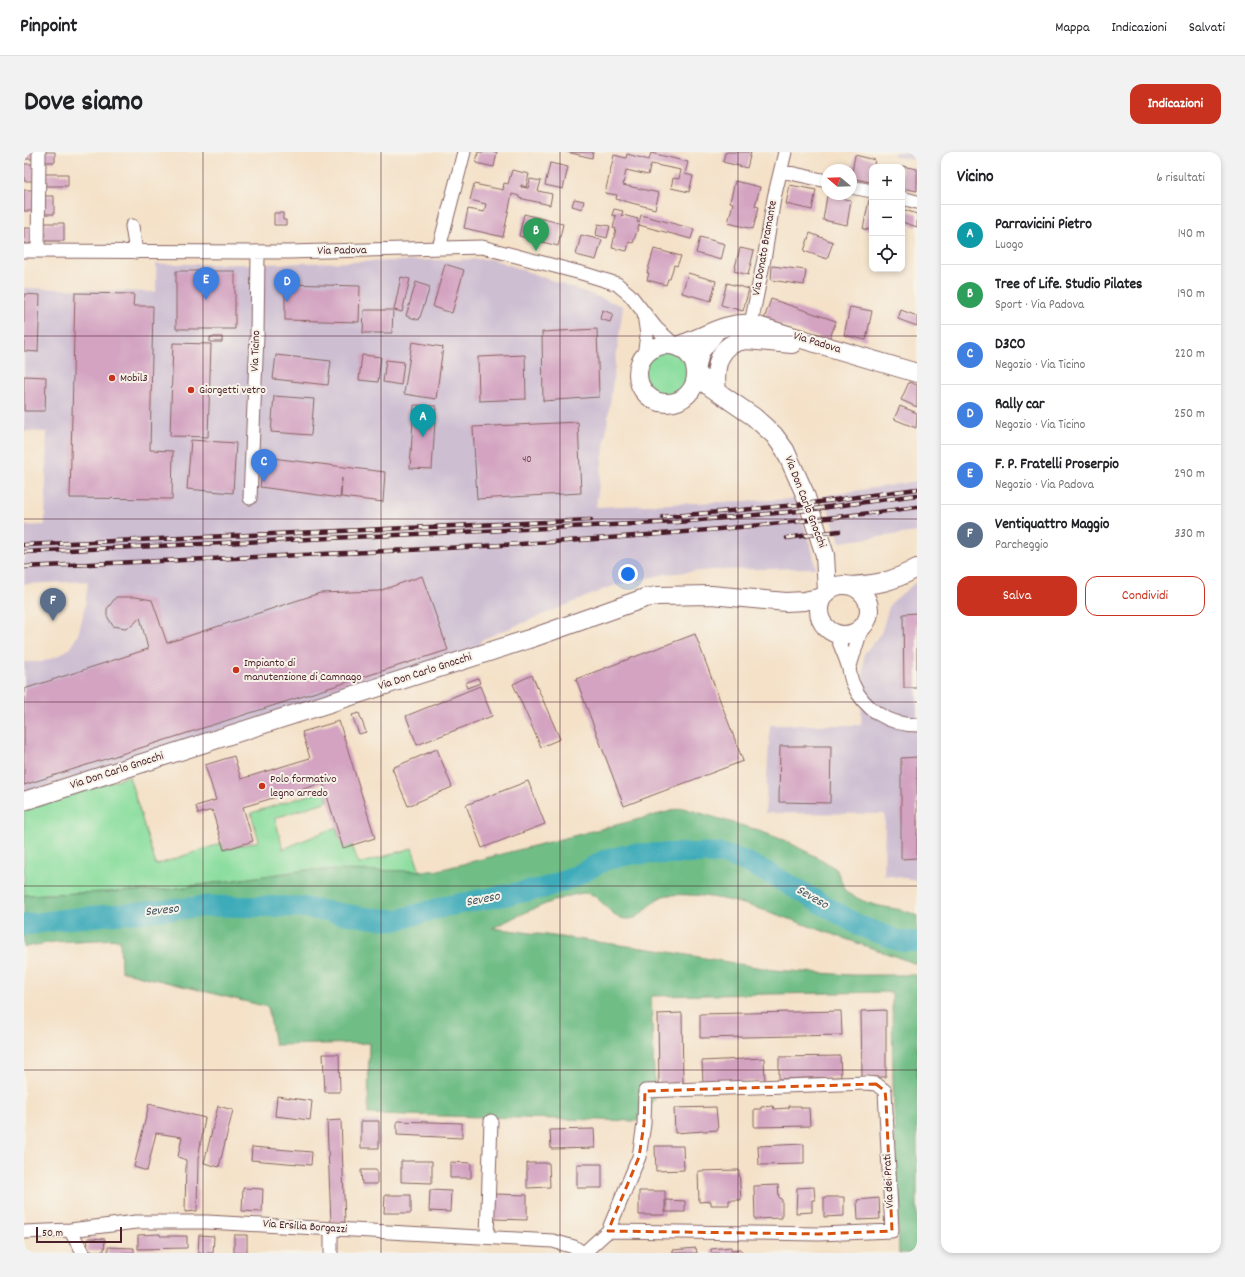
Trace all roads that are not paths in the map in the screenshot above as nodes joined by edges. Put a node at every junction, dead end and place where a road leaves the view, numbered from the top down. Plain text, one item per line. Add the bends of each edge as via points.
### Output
1 (39, 152) edge
2 (464, 152) edge
3 (785, 152) edge
4 (781, 171) junction
5 (821, 180) edge
6 (857, 188) edge
7 (869, 191) edge
8 (905, 199) edge
9 (917, 202) edge
10 (132, 226) dead end
11 (439, 248) junction
12 (24, 251) edge
13 (38, 251) junction
14 (136, 252) junction
15 (258, 252) junction
16 (643, 311) junction
17 (750, 324) junction
18 (717, 330) junction
19 (676, 346) junction
20 (834, 348) junction
21 (644, 356) junction
22 (696, 371) junction
23 (917, 373) edge
24 (717, 391) junction
25 (685, 397) junction
26 (734, 405) junction
27 (250, 498) dead end
28 (825, 555) junction
29 (917, 568) edge
30 (894, 580) junction
31 (849, 586) junction
32 (825, 594) junction
33 (786, 602) junction
34 (821, 621) junction
35 (865, 623) junction
36 (836, 634) junction
37 (849, 669) junction
38 (917, 726) edge
39 (24, 801) edge
40 (491, 1121) dead end
41 (332, 1229) junction
42 (70, 1230) junction
43 (24, 1232) edge
44 (608, 1232) junction
45 (487, 1237) junction
46 (83, 1253) edge
47 (331, 1253) edge
48 (584, 1253) edge

1 - 13 street
2 - 11 street
3 - 4 street, Via Donato Bramante
4 - 5 street
4 - 17 street, Via Donato Bramante
6 - 7 street
8 - 9 street
10 - 14 street
11 - 15 street, Via Padova
11 - 16 street, Via Padova via 482,247 609,281 624,289
12 - 13 street, Via Padova
13 - 14 street, Via Padova
14 - 15 street, Via Padova
15 - 27 street, Via Ticino
16 - 19 street, Via Padova via 663,336
16 - 21 street via 647,328
17 - 18 street, Via Padova via 730,324
17 - 20 street, Via Padova
18 - 19 street, Via Padova
18 - 22 street via 700,352
19 - 21 street via 659,346
19 - 22 street via 690,356
20 - 23 street, Via Padova
20 - 24 street via 739,341 726,348 718,360 715,372
21 - 25 street via 638,373 643,391 658,402 667,404
22 - 24 street, Via Don Carlo Gnocchi via 702,381
22 - 25 street via 695,381
24 - 26 street, Via Don Carlo Gnocchi
25 - 26 street via 707,395
26 - 28 street, Via Don Carlo Gnocchi via 754,417 774,435 785,450 804,494
28 - 31 street, Via Don Carlo Gnocchi
28 - 32 street, Via Don Carlo Gnocchi
29 - 30 street
30 - 31 street via 874,585
30 - 35 street via 879,598
31 - 32 street via 833,588
31 - 35 street via 861,592 868,603
32 - 33 street via 804,601
32 - 34 street via 819,613
33 - 34 street
33 - 39 street, Via Don Carlo Gnocchi via 711,595 645,598 524,640
34 - 36 street
35 - 36 street via 850,635
35 - 37 street
36 - 37 street
37 - 38 street via 853,685 872,711 899,723
40 - 45 street
41 - 42 street, Via Ersilia Borgazzi via 259,1224 136,1222
41 - 45 street, Via Ersilia Borgazzi
41 - 47 street
42 - 43 street, Via Ersilia Borgazzi
42 - 46 street
44 - 44 street, Via dei Prati via 819,1234 892,1231 884,1092 876,1084 867,1083 645,1091 643,1141
44 - 48 street
45 - 48 street, Via Ersilia Borgazzi via 553,1241

